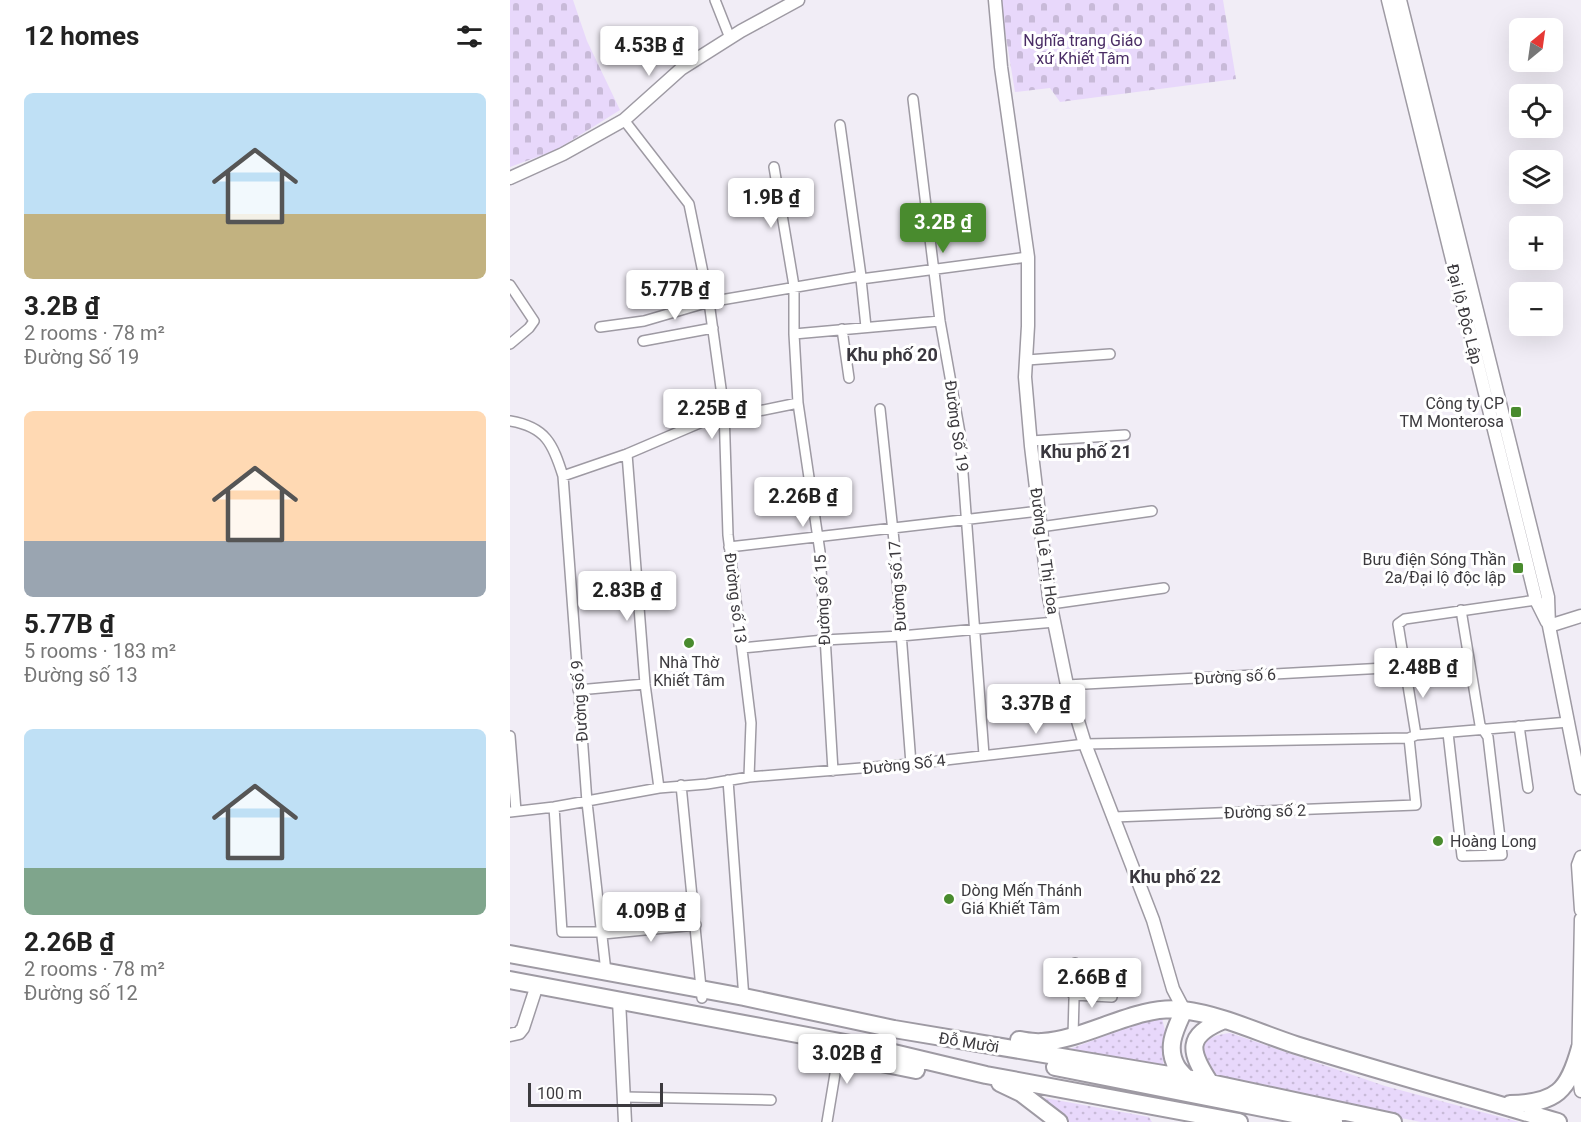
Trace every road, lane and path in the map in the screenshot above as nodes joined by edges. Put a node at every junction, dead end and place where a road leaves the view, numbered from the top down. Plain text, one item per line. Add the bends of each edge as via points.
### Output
1 (715, 0) edge
2 (798, 0) edge
3 (995, 0) edge
4 (1388, 0) edge
5 (1400, 0) edge
6 (730, 38) junction
7 (913, 99) dead end
8 (624, 120) junction
9 (840, 125) dead end
10 (774, 167) dead end
11 (510, 178) edge
12 (1028, 257) junction
13 (933, 269) junction
14 (861, 277) junction
15 (510, 285) edge
16 (794, 286) junction
17 (709, 302) junction
18 (940, 321) junction
19 (600, 327) dead end
20 (866, 327) junction
21 (713, 328) junction
22 (842, 330) junction
23 (794, 334) junction
24 (643, 341) dead end
25 (510, 344) edge
26 (1110, 354) dead end
27 (1027, 360) junction
28 (849, 378) dead end
29 (798, 403) junction
30 (880, 409) dead end
31 (725, 417) junction
32 (510, 421) edge
33 (1125, 435) dead end
34 (1031, 441) junction
35 (627, 454) junction
36 (563, 476) junction
37 (1039, 512) junction
38 (1152, 512) dead end
39 (967, 520) junction
40 (1040, 527) junction
41 (893, 528) junction
42 (818, 537) junction
43 (729, 547) junction
44 (1164, 588) dead end
45 (1536, 600) junction
46 (1051, 604) junction
47 (1461, 610) junction
48 (1581, 616) edge
49 (1055, 622) junction
50 (1549, 626) junction
51 (975, 629) junction
52 (901, 636) junction
53 (824, 640) junction
54 (742, 648) junction
55 (1404, 667) junction
56 (645, 684) junction
57 (1067, 685) junction
58 (579, 690) junction
59 (1569, 722) junction
60 (1519, 726) junction
61 (1483, 730) junction
62 (1448, 733) junction
63 (510, 735) edge
64 (1412, 737) junction
65 (1084, 744) junction
66 (984, 755) junction
67 (911, 764) junction
68 (833, 771) junction
69 (749, 777) junction
70 (728, 780) junction
71 (681, 785) junction
72 (659, 788) junction
73 (1527, 788) dead end
74 (1581, 788) edge
75 (587, 802) junction
76 (554, 807) junction
77 (513, 812) edge
78 (1114, 817) junction
79 (1581, 857) edge
80 (1581, 910) edge
81 (1581, 919) edge
82 (696, 925) junction
83 (603, 933) junction
84 (510, 954) edge
85 (510, 962) edge
86 (1075, 963) dead end
87 (606, 972) junction
88 (510, 980) edge
89 (510, 991) edge
90 (535, 991) junction
91 (702, 994) junction
92 (1073, 995) junction
93 (1113, 997) dead end
94 (744, 1001) junction
95 (619, 1006) junction
96 (1184, 1010) junction
97 (1224, 1020) junction
98 (894, 1029) junction
99 (875, 1034) junction
100 (510, 1035) edge
101 (1073, 1036) junction
102 (1580, 1048) edge
103 (839, 1049) junction
104 (986, 1075) junction
105 (1187, 1078) junction
106 (1009, 1088) junction
107 (1206, 1089) junction
108 (1581, 1091) edge
109 (624, 1097) junction
110 (771, 1100) dead end
111 (1497, 1104) junction
112 (1191, 1120) edge
113 (625, 1122) edge
114 (827, 1122) edge
115 (1059, 1122) edge
116 (1239, 1122) edge
117 (1334, 1122) edge
118 (1393, 1122) edge
119 (1558, 1122) edge

1 - 6 street
2 - 6 main road
3 - 12 main road, Đường Lê Thị Hoa
4 - 45 main road, Đại lộ Độc Lập
5 - 50 main road, Đại lộ Độc Lập via 1548,597
6 - 8 main road via 681,69
7 - 13 street, Đường Số 19
8 - 11 main road
8 - 17 street, Đường số 13 via 688,204
9 - 14 street
10 - 16 street
12 - 13 street
12 - 27 main road, Đường Lê Thị Hoa
13 - 14 street
13 - 18 street, Đường Số 19
14 - 16 street
14 - 20 street
15 - 25 street via 534,321
16 - 17 street
16 - 23 street, Đường số 15
17 - 19 street via 645,321
17 - 21 street, Đường số 13
18 - 20 street
18 - 39 street, Đường Số 19 via 960,433
20 - 22 street
21 - 24 street
21 - 31 street, Đường số 13
22 - 23 street
22 - 28 street
23 - 29 street, Đường số 15
26 - 27 street
27 - 34 main road, Đường Lê Thị Hoa
29 - 31 street
29 - 42 street, Đường số 15
30 - 41 street, Đường số 17
31 - 35 street via 709,419
31 - 43 street, Đường số 13
32 - 36 street, Đường số 9 via 542,434 556,452
33 - 34 street
34 - 37 main road, Đường Lê Thị Hoa
35 - 36 street
35 - 56 street
36 - 58 street, Đường số 9
37 - 39 street
37 - 40 main road, Đường Lê Thị Hoa
38 - 40 street
39 - 41 street
39 - 51 street, Đường Số 19
40 - 46 main road, Đường Lê Thị Hoa
41 - 42 street
41 - 52 street, Đường số 17
42 - 43 street
42 - 53 street, Đường số 15
43 - 54 street, Đường số 13
44 - 46 street
45 - 47 street
45 - 50 main road, Đại lộ Độc Lập
46 - 49 main road, Đường Lê Thị Hoa
47 - 55 street via 1405,619 1398,624
47 - 61 street
48 - 50 main road
49 - 51 street
49 - 57 main road, Đường Lê Thị Hoa
50 - 59 main road, Đại lộ Độc Lập
51 - 52 street
51 - 66 street, Đường Số 19
52 - 53 street
52 - 67 street, Đường số 17
53 - 54 street
53 - 68 street, Đường số 15
54 - 69 street, Đường số 13 via 752,723
55 - 57 street, Đường số 6
55 - 64 street
56 - 58 street
56 - 72 street
57 - 65 main road, Đường Lê Thị Hoa
58 - 75 street, Đường số 9
59 - 60 street, Đường Số 4
59 - 74 main road, Đại lộ Độc Lập
60 - 61 street, Đường Số 4
60 - 73 street
61 - 62 street, Đường Số 4
61 - 62 street via 1488,737 1502,855 1462,856
62 - 64 street, Đường Số 4
63 - 77 street
64 - 65 street, Đường Số 4
64 - 78 street, Đường số 2 via 1416,805
65 - 66 street, Đường Số 4
65 - 78 main road, Đường Lê Thị Hoa
66 - 67 street, Đường Số 4
67 - 68 street, Đường Số 4
68 - 69 street, Đường Số 4
69 - 70 street, Đường Số 4
70 - 71 street, Đường Số 4
70 - 94 street
71 - 72 street, Đường Số 4
71 - 82 street
72 - 75 street, Đường Số 4
75 - 76 street, Đường Số 4
75 - 83 street, Đường số 9
76 - 77 street, Đường Số 4
76 - 83 street via 562,932
78 - 96 main road, Đường Lê Thị Hoa via 1153,920 1173,989
79 - 80 main road
81 - 102 main road
82 - 83 street
82 - 91 street
83 - 87 street, Đường số 9
84 - 87 highway, Đỗ Mười
85 - 91 highway, Đỗ Mười via 607,982
86 - 92 street
87 - 91 highway, Đỗ Mười
88 - 90 highway, Đỗ Mười
89 - 90 highway, Đỗ Mười
90 - 95 highway, Đỗ Mười
90 - 100 main road via 523,1028
91 - 94 highway, Đỗ Mười
92 - 93 street
92 - 101 street
94 - 98 highway, Đỗ Mười
94 - 99 highway, Đỗ Mười
95 - 103 highway, Đỗ Mười
95 - 109 main road
96 - 97 highway
96 - 101 highway via 1138,1015
96 - 105 highway via 1170,1049 1176,1066
97 - 107 highway via 1201,1031 1196,1040 1196,1060
97 - 111 highway
98 - 99 highway
98 - 101 highway via 1041,1042
98 - 105 highway, Đỗ Mười
99 - 107 highway, Đỗ Mười
102 - 108 main road
102 - 111 highway via 1571,1077 1558,1092 1523,1104
103 - 104 highway, Đỗ Mười via 877,1049
103 - 106 highway, Đỗ Mười
103 - 114 street
104 - 106 highway
104 - 112 highway, Đỗ Mười
105 - 107 highway
106 - 112 highway, Đỗ Mười
106 - 115 highway
107 - 117 highway, Đỗ Mười
107 - 118 highway, Đỗ Mười
109 - 110 street
109 - 113 main road
111 - 119 highway
112 - 116 highway, Đỗ Mười

